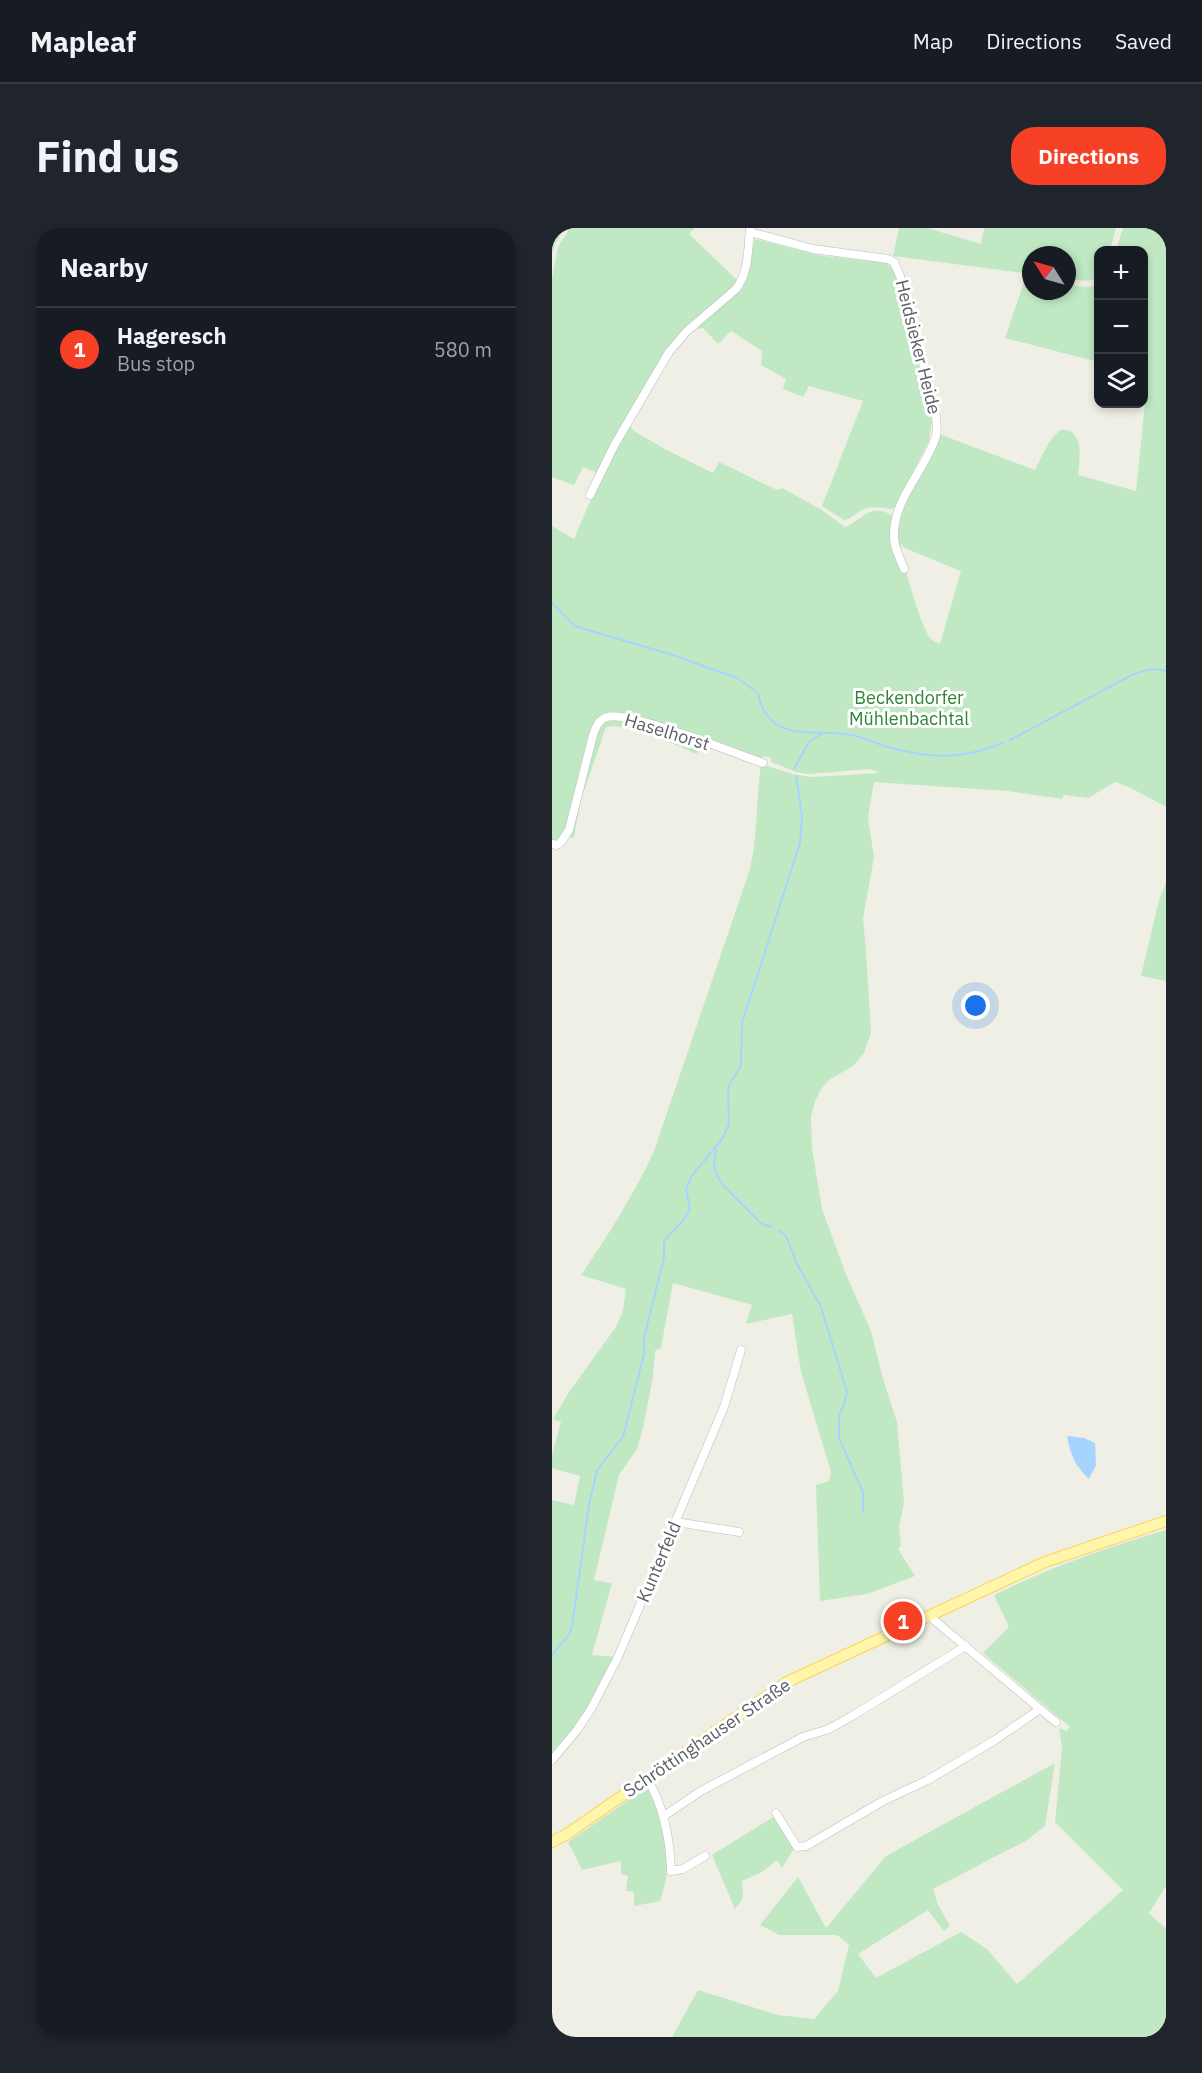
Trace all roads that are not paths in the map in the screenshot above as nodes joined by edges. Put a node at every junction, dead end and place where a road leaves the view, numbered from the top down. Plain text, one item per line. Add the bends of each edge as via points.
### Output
1 (750, 230) edge
2 (590, 495) dead end
3 (904, 569) dead end
4 (763, 763) dead end
5 (552, 844) edge
6 (741, 1350) dead end
7 (1166, 1521) edge
8 (676, 1522) junction
9 (739, 1532) dead end
10 (931, 1614) junction
11 (966, 1646) junction
12 (1040, 1709) junction
13 (1056, 1722) dead end
14 (552, 1760) edge
15 (647, 1778) junction
16 (776, 1813) dead end
17 (664, 1816) junction
18 (552, 1842) edge
19 (705, 1856) dead end

1 - 2 street, Heidsieker Heide via 741,282 669,352
1 - 3 street, Heidsieker Heide via 813,249 888,259 896,266 937,421 936,435 894,525 894,541
4 - 5 street, Haselhorst via 623,716 605,718 593,735 569,830 561,842
6 - 8 street, Kunterfeld via 724,1407
7 - 10 main road, Schröttinghauser Straße via 1045,1562
8 - 9 street
8 - 14 street, Kunterfeld via 602,1688 577,1730
10 - 11 street
10 - 15 main road, Schröttinghauser Straße via 787,1682
11 - 12 street
11 - 17 street via 829,1729 803,1737 712,1785
12 - 13 street
12 - 16 street via 928,1780 806,1846 797,1847
15 - 17 street
15 - 18 main road, Schröttinghauser Straße
17 - 19 street via 671,1871 683,1869

